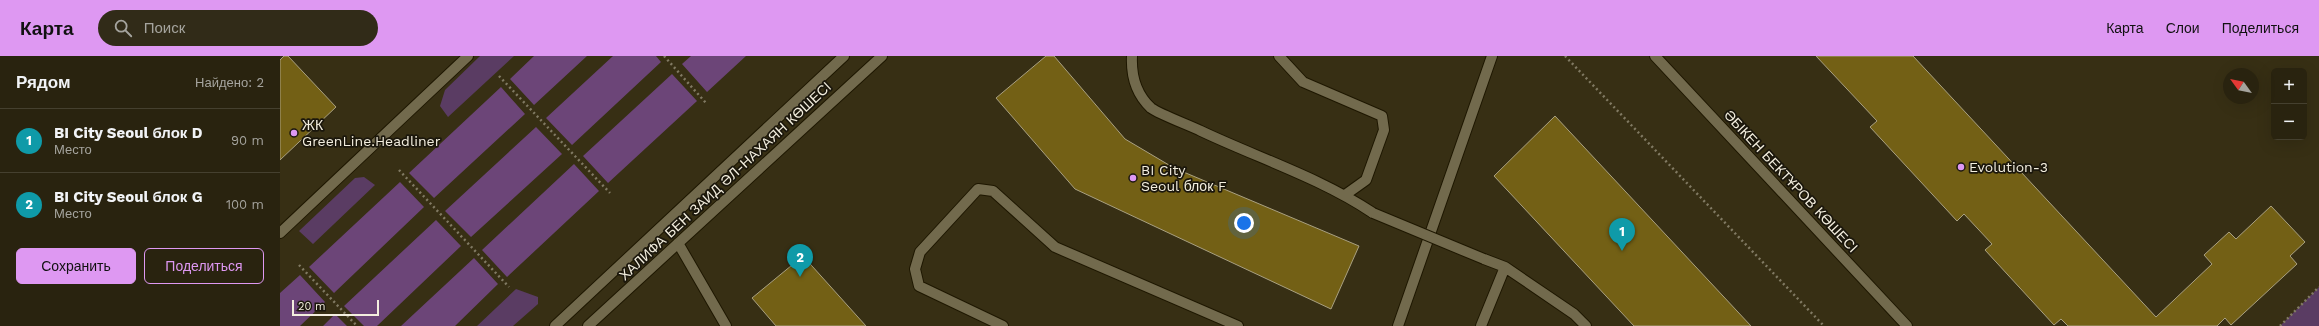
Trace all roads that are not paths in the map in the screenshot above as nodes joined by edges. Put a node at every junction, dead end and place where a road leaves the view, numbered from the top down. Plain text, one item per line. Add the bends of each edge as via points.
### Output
1 (468, 56) edge
2 (844, 56) edge
3 (882, 56) edge
4 (1132, 56) edge
5 (1279, 56) edge
6 (1492, 56) edge
7 (1655, 56) edge
8 (1345, 194) junction
9 (280, 233) edge
10 (678, 243) junction
11 (1505, 267) junction
12 (554, 326) edge
13 (588, 326) edge
14 (726, 326) edge
15 (1003, 326) edge
16 (1238, 326) edge
17 (1398, 326) edge
18 (1481, 326) edge
19 (1586, 326) edge
20 (1907, 326) edge

1 - 9 street
2 - 12 street, ХАЛИФА БЕН ЗАИД ӘЛ-НАХАЯН КӨШЕСІ
3 - 10 street, ХАЛИФА БЕН ЗАИД ӘЛ-НАХАЯН КӨШЕСІ
4 - 8 street via 1131,70 1135,87 1152,108 1249,154
5 - 8 street via 1303,82 1382,116 1384,130 1366,180
6 - 17 street
7 - 20 street, ӘБІКЕН БЕКТҰРОВ КӨШЕСІ
8 - 11 street, bridge via 1373,213
10 - 13 street, ХАЛИФА БЕН ЗАИД ӘЛ-НАХАЯН КӨШЕСІ
10 - 14 street
11 - 18 street
11 - 19 street via 1574,314
15 - 16 street via 919,286 915,269 920,252 978,188 993,191 1055,247

